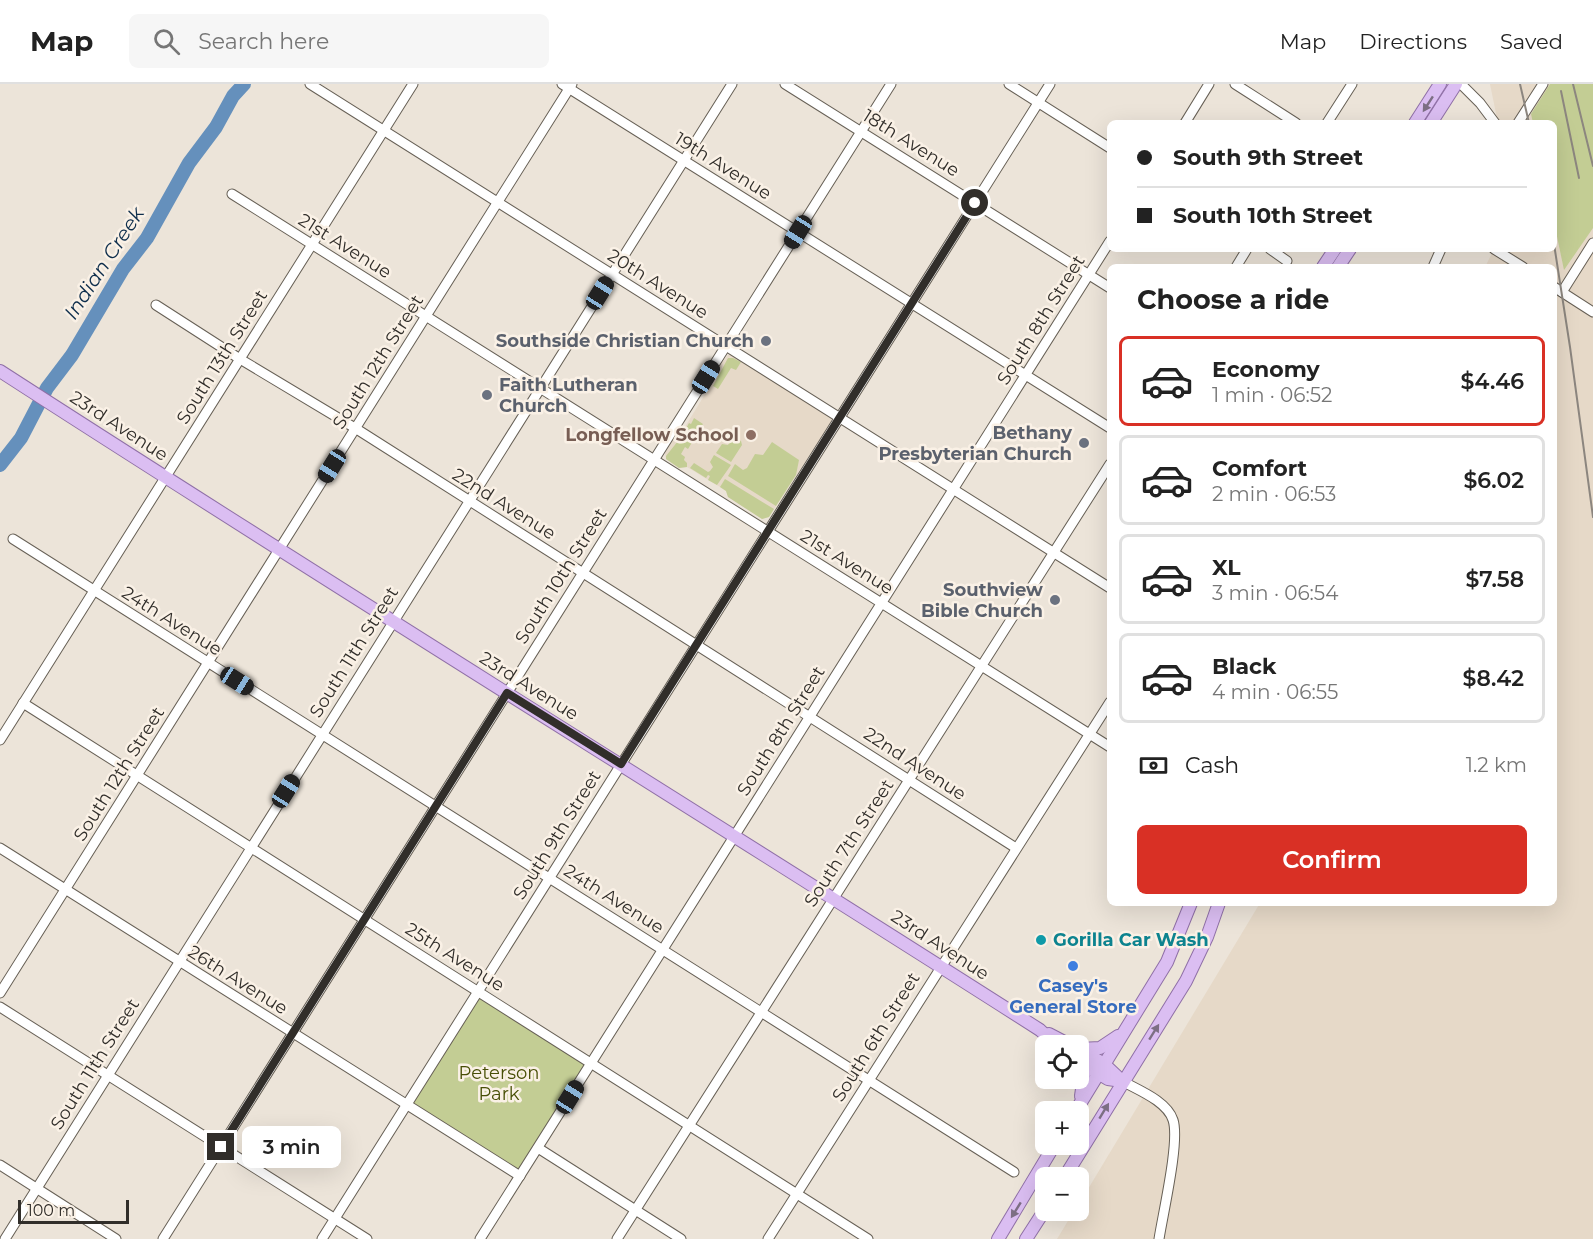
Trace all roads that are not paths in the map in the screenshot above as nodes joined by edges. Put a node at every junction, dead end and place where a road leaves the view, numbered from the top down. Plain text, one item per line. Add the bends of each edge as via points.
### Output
1 (310, 84) edge
2 (413, 84) edge
3 (732, 84) edge
4 (785, 84) edge
5 (891, 84) edge
6 (1009, 84) edge
7 (1050, 84) edge
8 (1209, 84) edge
9 (1235, 84) edge
10 (1352, 84) edge
11 (1440, 84) edge
12 (1456, 84) edge
13 (1461, 84) edge
14 (1543, 84) edge
15 (568, 85) edge
16 (1038, 103) junction
17 (1187, 120) edge
18 (1291, 120) edge
19 (1329, 120) edge
20 (1417, 120) edge
21 (1433, 120) edge
22 (1492, 120) edge
23 (1520, 120) edge
24 (384, 131) junction
25 (861, 132) junction
26 (1107, 146) edge
27 (684, 160) junction
28 (232, 194) dead end
29 (498, 202) junction
30 (975, 203) junction
31 (798, 232) junction
32 (1593, 243) edge
33 (312, 245) junction
34 (1107, 246) edge
35 (1274, 252) edge
36 (1499, 252) edge
37 (1287, 261) dead end
38 (1518, 264) edge
39 (612, 274) junction
40 (1089, 275) junction
41 (1107, 286) edge
42 (1558, 289) edge
43 (912, 304) junction
44 (156, 305) dead end
45 (1593, 312) edge
46 (426, 316) junction
47 (726, 346) junction
48 (240, 359) junction
49 (0, 371) edge
50 (1025, 375) junction
51 (540, 388) junction
52 (841, 418) junction
53 (1107, 426) edge
54 (356, 428) junction
55 (655, 460) junction
56 (1107, 469) edge
57 (165, 478) junction
58 (954, 489) junction
59 (468, 501) junction
60 (768, 532) junction
61 (13, 539) dead end
62 (280, 550) junction
63 (1054, 552) junction
64 (583, 573) junction
65 (1107, 586) edge
66 (94, 591) junction
67 (882, 603) junction
68 (393, 621) junction
69 (696, 645) junction
70 (208, 663) junction
71 (982, 666) junction
72 (507, 693) junction
73 (23, 703) junction
74 (1107, 707) edge
75 (810, 717) junction
76 (1089, 734) junction
77 (322, 735) junction
78 (0, 740) edge
79 (1107, 745) edge
80 (621, 764) junction
81 (138, 775) junction
82 (909, 780) junction
83 (436, 806) junction
84 (735, 836) junction
85 (0, 848) edge
86 (251, 848) junction
87 (1016, 848) junction
88 (549, 878) junction
89 (66, 890) junction
90 (834, 898) junction
91 (1190, 906) edge
92 (1218, 906) edge
93 (364, 920) junction
94 (663, 949) junction
95 (179, 962) junction
96 (941, 967) junction
97 (478, 991) junction
98 (0, 993) edge
99 (0, 1007) edge
100 (761, 1012) junction
101 (1131, 1022) junction
102 (1040, 1030) junction
103 (292, 1033) junction
104 (1045, 1035) edge
105 (1050, 1035) edge
106 (1089, 1049) edge
107 (1089, 1058) edge
108 (591, 1063) junction
109 (1089, 1065) edge
110 (1101, 1069) junction
111 (108, 1075) junction
112 (869, 1080) junction
113 (1122, 1081) junction
114 (1081, 1101) edge
115 (406, 1105) junction
116 (689, 1125) junction
117 (221, 1147) junction
118 (538, 1148) junction
119 (1048, 1155) edge
120 (0, 1165) edge
121 (1071, 1167) edge
122 (1014, 1172) dead end
123 (520, 1176) junction
124 (36, 1188) junction
125 (797, 1193) junction
126 (635, 1210) junction
127 (334, 1218) junction
128 (1038, 1221) edge
129 (5, 1239) edge
130 (116, 1239) edge
131 (164, 1239) edge
132 (322, 1239) edge
133 (367, 1239) edge
134 (480, 1239) edge
135 (617, 1239) edge
136 (681, 1239) edge
137 (768, 1239) edge
138 (868, 1239) edge
139 (998, 1239) edge
140 (1026, 1239) edge
141 (1159, 1239) edge

1 - 24 street, 20th Avenue
2 - 24 street, South 13th Street
3 - 27 street, South 11th Street
4 - 25 street, 18th Avenue
5 - 25 street, South 10th Street
6 - 16 street
7 - 16 street, South 9th Street
8 - 17 street
9 - 18 street
10 - 19 street
11 -> 20 main road
12 - 21 main road
13 - 22 street
14 - 23 street
15 - 27 street, 19th Avenue
15 - 29 street, South 12th Street
16 - 26 street
16 - 30 street, South 9th Street
24 - 29 street, 20th Avenue
24 - 33 street, South 13th Street
25 - 30 street, 18th Avenue
25 - 31 street, South 10th Street
27 - 31 street, 19th Avenue
27 - 39 street, South 11th Street
28 - 33 street, 21st Avenue
29 - 39 street, 20th Avenue
29 - 46 street, South 12th Street
30 - 40 street, 18th Avenue
30 - 43 street, South 9th Street
31 - 43 street, 19th Avenue
31 - 47 street, South 10th Street
32 - 42 street
33 - 46 street, 21st Avenue
33 - 48 street, South 13th Street
34 - 40 street, South 8th Street
35 - 37 street
36 - 38 street
39 - 47 street, 20th Avenue
39 - 51 street, South 11th Street
40 - 41 street, 18th Avenue
40 - 50 street, South 8th Street
42 - 45 street
43 - 50 street, 19th Avenue
43 - 52 street, South 9th Street
44 - 48 street, 22nd Avenue
46 - 51 street, 21st Avenue
46 - 54 street, South 12th Street
47 - 52 street, 20th Avenue
47 - 55 street, South 10th Street
48 - 54 street, 22nd Avenue
48 - 57 street, South 13th Street
49 - 57 main road, 23rd Avenue
50 - 53 street, 19th Avenue
50 - 58 street, South 8th Street
51 - 55 street, 21st Avenue
51 - 59 street, South 11th Street
52 - 58 street, 20th Avenue
52 - 60 street, South 9th Street
54 - 59 street, 22nd Avenue
54 - 62 street, South 12th Street
55 - 60 street, 21st Avenue
55 - 64 street, South 10th Street
56 - 63 street, South 7th Street
57 - 62 main road, 23rd Avenue
57 - 66 street, South 13th Street
58 - 63 street, 20th Avenue
58 - 67 street, South 8th Street
59 - 64 street, 22nd Avenue
59 - 68 street, South 11th Street
60 - 67 street, 21st Avenue
60 - 69 street, South 9th Street
61 - 66 street, 24th Avenue
62 - 68 main road, 23rd Avenue
62 - 70 street, South 12th Street
63 - 65 street, 20th Avenue
63 - 71 street, South 7th Street
64 - 69 street, 22nd Avenue
64 - 72 street, South 10th Street
66 - 70 street, 24th Avenue
66 - 73 street, South 13th Street
67 - 71 street, 21st Avenue
67 - 75 street, South 8th Street
68 - 72 main road, 23rd Avenue
68 - 77 street, South 11th Street
69 - 75 street, 22nd Avenue
69 - 80 street, South 9th Street
70 - 77 street, 24th Avenue
70 - 81 street, South 12th Street
71 - 76 street, 21st Avenue
71 - 82 street, South 7th Street
72 - 80 main road, 23rd Avenue
72 - 83 street, South 10th Street
73 - 78 street, South 13th Street
73 - 81 street, 25th Avenue
74 - 76 street, South 6th Street
75 - 82 street, 22nd Avenue
75 - 84 street, South 8th Street
76 - 79 street, 21st Avenue
76 - 87 street, South 6th Street
77 - 83 street, 24th Avenue
77 - 86 street, South 11th Street
80 - 84 main road, 23rd Avenue
80 - 88 street, South 9th Street
81 - 86 street, 25th Avenue
81 - 89 street, South 12th Street
82 - 87 street, 22nd Avenue
82 - 90 street, South 7th Street
83 - 88 street, 24th Avenue
83 - 93 street, South 10th Street
84 - 90 main road, 23rd Avenue
84 - 94 street, South 8th Street
85 - 89 street, 26th Avenue
86 - 93 street, 25th Avenue
86 - 95 street, South 11th Street
87 - 96 street, South 6th Street
88 - 94 street, 24th Avenue
88 - 97 street, South 9th Street
89 - 95 street, 26th Avenue
89 - 98 street, South 12th Street
90 - 96 main road, 23rd Avenue
90 - 100 street, South 7th Street
91 - 101 main road via 1167,962
113 -> 92 main road via 1186,981
93 - 97 street, 25th Avenue
93 - 103 street, South 10th Street
94 - 100 street, 24th Avenue
94 - 108 street, South 8th Street
95 - 103 street, 26th Avenue
95 - 111 street, South 11th Street
96 - 102 main road, 23rd Avenue
96 - 112 street, South 6th Street
97 - 108 street, 25th Avenue
97 - 115 street, South 9th Street
99 - 111 street
100 - 112 street, 24th Avenue
100 - 116 street, South 7th Street
101 - 106 main road via 1106,1045
101 - 110 main road
102 - 104 main road, 23rd Avenue
102 - 105 main road, 23rd Avenue
103 - 115 street, 26th Avenue
103 - 117 street, South 10th Street
107 - 110 main road
108 - 116 street, 25th Avenue
108 - 118 street, South 8th Street
109 - 110 main road
110 - 113 main road
110 - 114 main road
111 - 117 street
111 - 124 street, South 11th Street
112 - 122 street, 24th Avenue
112 - 125 street, South 6th Street
121 -> 113 main road
113 - 141 street via 1158,1102 1173,1119 1174,1143
115 - 123 street, 26th Avenue
115 - 127 street, South 9th Street
116 - 125 street, 25th Avenue
116 - 126 street, South 7th Street
117 - 127 street
117 - 131 street, South 10th Street
118 - 123 street, South 8th Street
118 - 126 street
119 -> 139 main road
120 - 124 street
123 - 134 street, South 8th Street
124 - 129 street, South 11th Street
124 - 130 street
125 - 137 street, South 6th Street
125 - 138 street, 25th Avenue
126 - 135 street, South 7th Street
126 - 136 street
127 - 132 street, South 9th Street
127 - 133 street
128 - 140 main road

